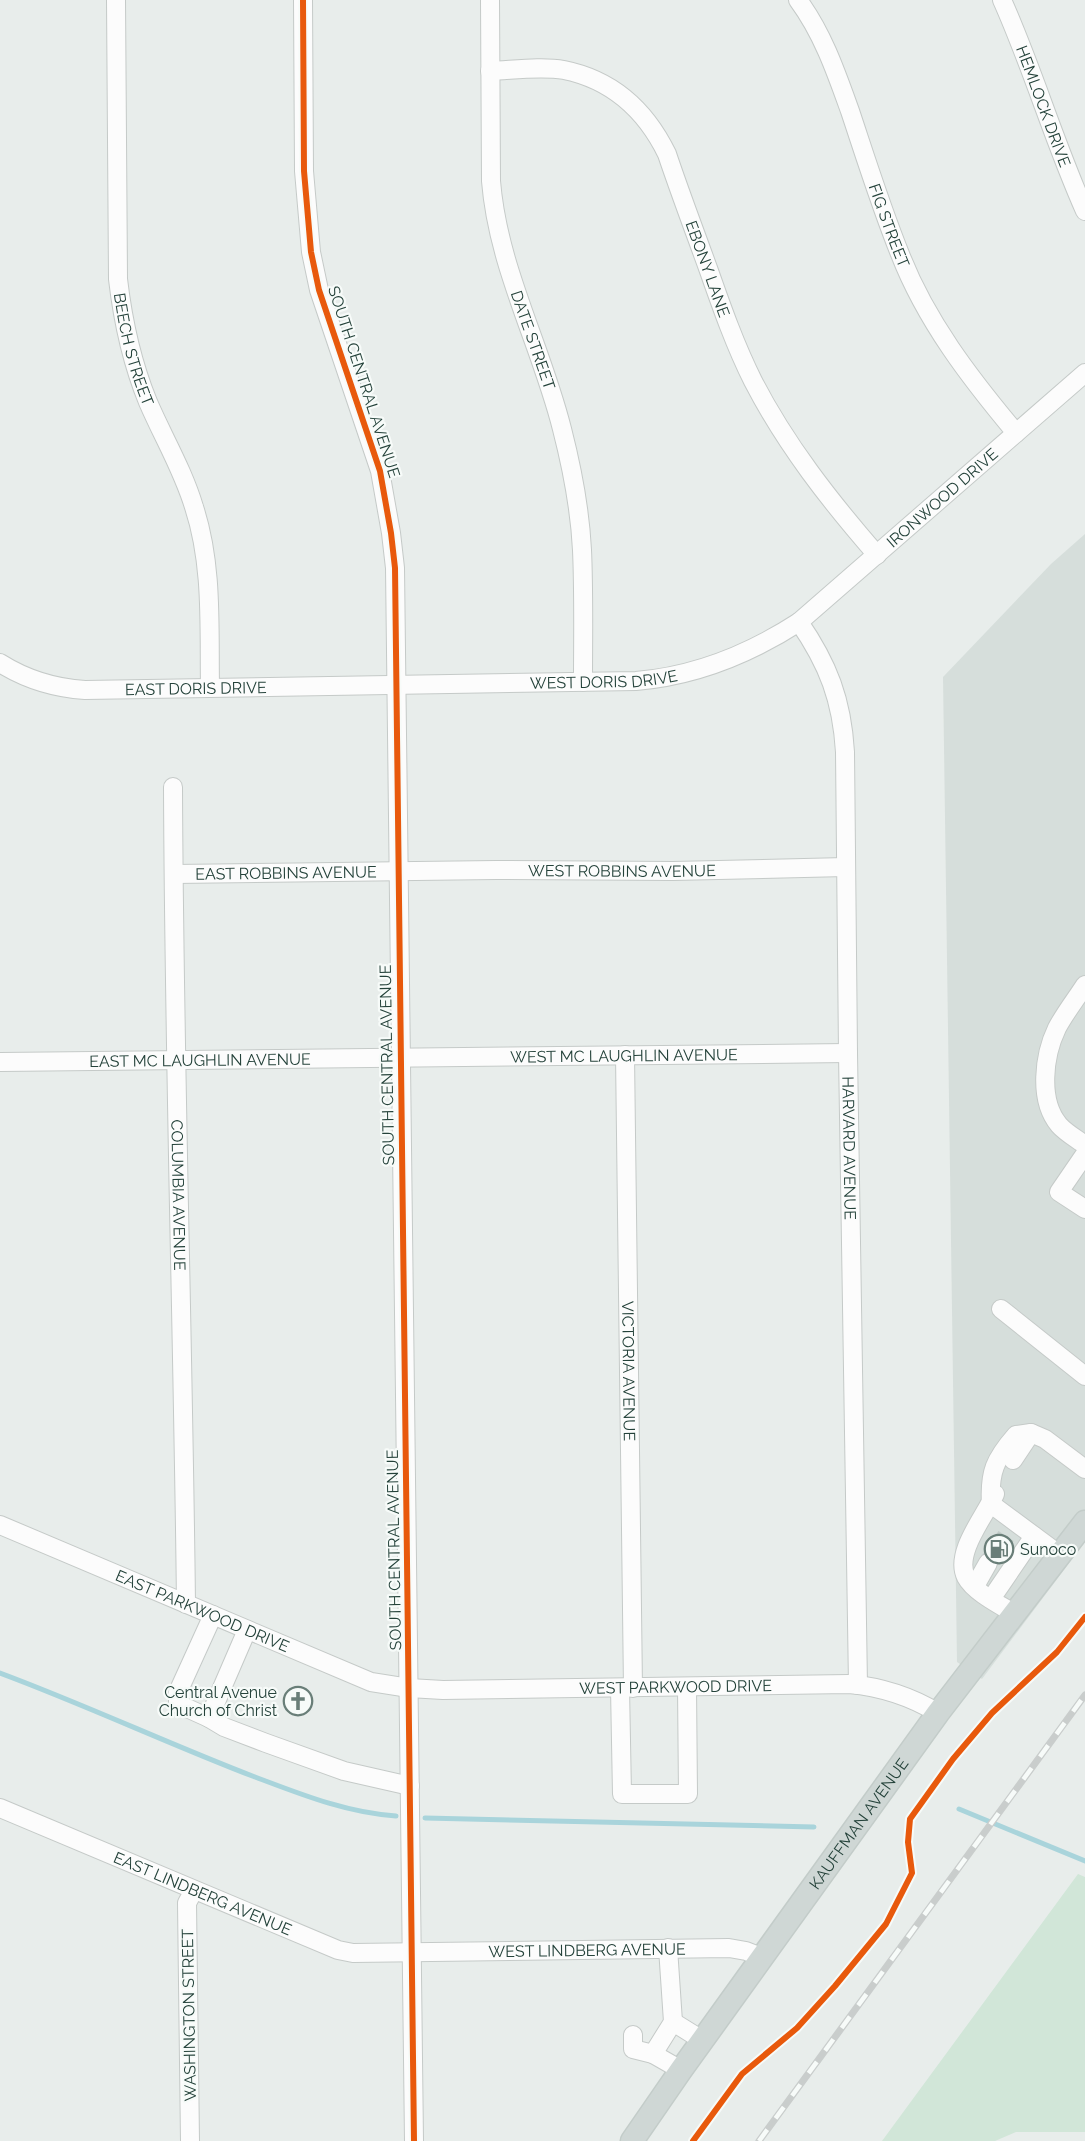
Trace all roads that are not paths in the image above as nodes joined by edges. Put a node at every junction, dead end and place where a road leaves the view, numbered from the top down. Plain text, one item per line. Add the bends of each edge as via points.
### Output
1 (116, 0) edge
2 (303, 0) edge
3 (490, 0) edge
4 (798, 0) edge
5 (1002, 0) edge
6 (490, 71) junction
7 (1085, 211) edge
8 (1085, 373) edge
9 (1016, 433) junction
10 (877, 555) junction
11 (799, 622) junction
12 (0, 663) edge
13 (583, 682) junction
14 (397, 685) junction
15 (210, 687) junction
16 (173, 787) dead end
17 (846, 867) junction
18 (398, 872) junction
19 (174, 874) junction
20 (1085, 985) edge
21 (848, 1053) junction
22 (625, 1055) junction
23 (400, 1058) junction
24 (176, 1060) junction
25 (0, 1062) edge
26 (1085, 1145) edge
27 (1085, 1154) edge
28 (1085, 1209) edge
29 (1000, 1309) dead end
30 (1085, 1376) edge
31 (1031, 1433) junction
32 (1085, 1469) edge
33 (991, 1504) junction
34 (1085, 1522) edge
35 (0, 1525) edge
36 (1034, 1536) junction
37 (1060, 1556) junction
38 (988, 1563) tunnel mouth
39 (975, 1586) junction
40 (991, 1599) junction
41 (186, 1604) junction
42 (1015, 1614) junction
43 (213, 1615) junction
44 (247, 1630) junction
45 (858, 1685) junction
46 (687, 1687) junction
47 (409, 1688) junction
48 (627, 1688) junction
49 (938, 1713) junction
50 (209, 1718) junction
51 (410, 1786) junction
52 (0, 1808) edge
53 (194, 1890) junction
54 (668, 1948) junction
55 (412, 1952) junction
56 (761, 1957) junction
57 (673, 2022) junction
58 (633, 2035) dead end
59 (702, 2040) junction
60 (653, 2054) junction
61 (681, 2070) junction
62 (632, 2137) edge
63 (190, 2141) edge
64 (414, 2141) edge

1 - 15 street, BEECH STREET via 121,311 137,373 187,487 202,532 209,585
2 - 14 street, SOUTH CENTRAL AVENUE via 307,224 319,290 371,440 386,497 395,568
3 - 6 street, DATE STREET
4 - 9 street, FIG STREET via 834,66 900,255 919,297 962,367
5 - 7 street, HEMLOCK DRIVE
6 - 10 street, EBONY LANE via 564,70 591,78 618,92 647,119 668,154 736,347 754,382 808,472
6 - 13 street, DATE STREET via 491,181 497,227 551,390 571,466 582,549
8 - 9 street, IRONWOOD DRIVE
9 - 10 street, IRONWOOD DRIVE
10 - 11 street, IRONWOOD DRIVE
11 - 13 street, WEST DORIS DRIVE via 750,651 699,670 656,679
11 - 17 street, HARVARD AVENUE via 818,648 839,703 845,752
12 - 15 street, EAST DORIS DRIVE via 28,679 65,688
13 - 14 street, WEST DORIS DRIVE
14 - 15 street, EAST DORIS DRIVE
14 - 18 street, SOUTH CENTRAL AVENUE
16 - 19 street, COLUMBIA AVENUE
17 - 18 street, WEST ROBBINS AVENUE
17 - 21 street, HARVARD AVENUE
18 - 19 street, EAST ROBBINS AVENUE
18 - 23 street, SOUTH CENTRAL AVENUE
19 - 24 street, COLUMBIA AVENUE
20 - 26 street via 1057,1028 1047,1059 1046,1086 1050,1112 1060,1126
21 - 22 street, WEST MC LAUGHLIN AVENUE
21 - 45 street, HARVARD AVENUE
22 - 23 street, WEST MC LAUGHLIN AVENUE
22 - 48 street, VICTORIA AVENUE
23 - 24 street, EAST MC LAUGHLIN AVENUE
23 - 47 street, SOUTH CENTRAL AVENUE
24 - 25 street, EAST MC LAUGHLIN AVENUE
24 - 41 street, COLUMBIA AVENUE
27 - 28 street via 1059,1192
29 - 30 street
31 - 32 street
31 - 33 street via 1009,1465
31 - 33 street via 1016,1435 1001,1452 989,1480
33 - 36 street via 1011,1529
33 - 39 street via 963,1555 966,1576
34 - 37 main road, KAUFFMAN AVENUE
35 - 41 street, EAST PARKWOOD DRIVE
36 - 37 street
36 - 40 street
37 - 42 main road, KAUFFMAN AVENUE
38 - 39 street
39 - 40 street
40 - 42 street
41 - 43 street, EAST PARKWOOD DRIVE
42 - 49 main road, KAUFFMAN AVENUE
43 - 44 street, EAST PARKWOOD DRIVE
43 - 50 street via 177,1698 178,1704
44 - 47 street, EAST PARKWOOD DRIVE via 371,1682
44 - 50 street
45 - 46 street, WEST PARKWOOD DRIVE
45 - 49 street, WEST PARKWOOD DRIVE via 900,1694
46 - 48 street, WEST PARKWOOD DRIVE
46 - 48 street, VICTORIA AVENUE via 688,1794 622,1794
47 - 48 street, WEST PARKWOOD DRIVE
47 - 51 street, SOUTH CENTRAL AVENUE
49 - 56 main road, KAUFFMAN AVENUE
50 - 51 street via 344,1772
51 - 55 street, SOUTH CENTRAL AVENUE
52 - 53 street, EAST LINDBERG AVENUE
53 - 55 street, EAST LINDBERG AVENUE via 338,1950
53 - 63 street, WASHINGTON STREET via 187,1903
54 - 55 street, WEST LINDBERG AVENUE
54 - 56 street, WEST LINDBERG AVENUE via 738,1948
54 - 57 street
55 - 64 street, SOUTH CENTRAL AVENUE
56 - 59 main road, KAUFFMAN AVENUE
57 - 59 street
57 - 60 street
58 - 60 street via 633,2049
59 - 61 main road, KAUFFMAN AVENUE
60 - 61 street
61 - 62 main road, KAUFFMAN AVENUE

